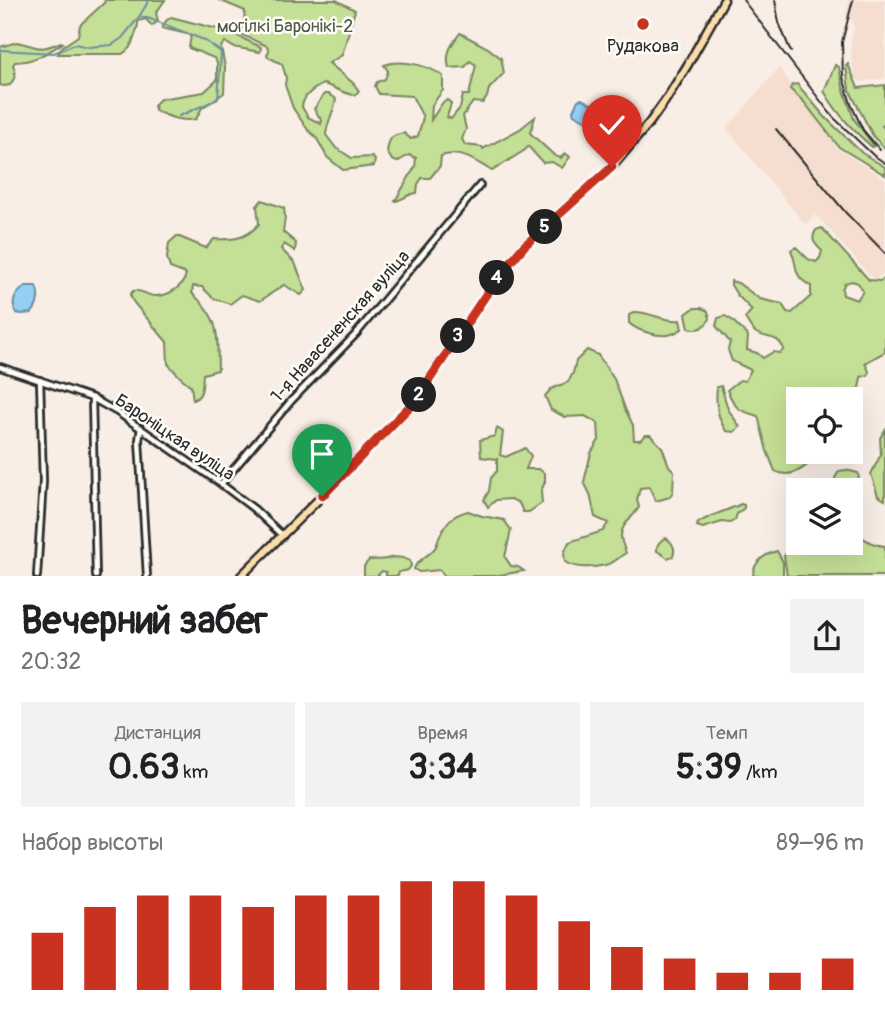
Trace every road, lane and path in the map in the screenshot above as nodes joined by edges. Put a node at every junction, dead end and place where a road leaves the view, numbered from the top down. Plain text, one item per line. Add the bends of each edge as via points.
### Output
1 (724, 0) edge
2 (480, 185) dead end
3 (0, 367) edge
4 (40, 380) junction
5 (92, 398) junction
6 (141, 428) junction
7 (221, 484) junction
8 (283, 536) junction
9 (37, 576) edge
10 (96, 576) edge
11 (147, 576) edge
12 (242, 576) edge

1 - 8 main road via 650,121 612,167 524,246 497,278 412,404
2 - 7 street, 1-я Навасененская вуліца via 356,334
3 - 4 street, Бароніцкая вуліца
4 - 5 street, Бароніцкая вуліца
4 - 9 street via 43,481
5 - 6 street, Бароніцкая вуліца
5 - 10 street
6 - 7 street, Бароніцкая вуліца
6 - 11 street
7 - 8 street, Бароніцкая вуліца
8 - 12 main road

